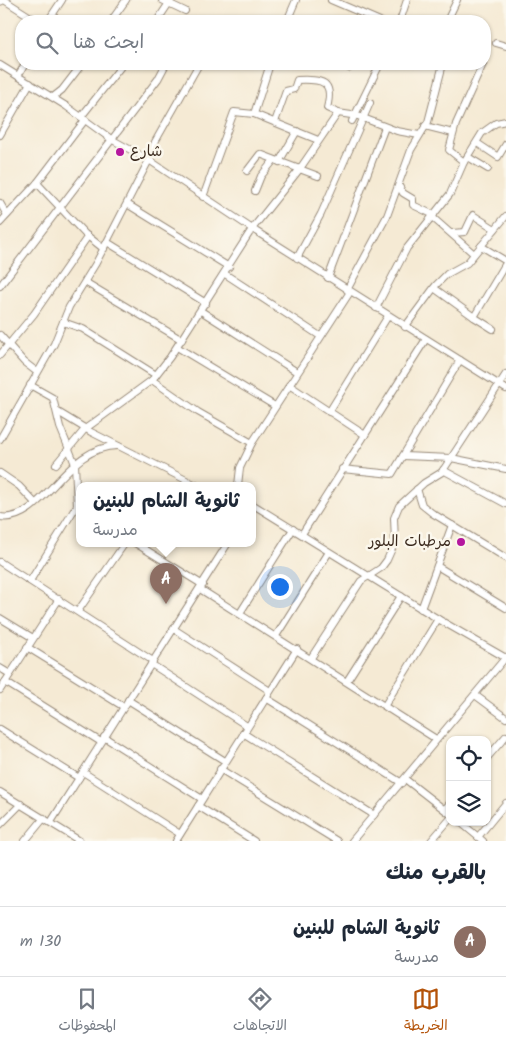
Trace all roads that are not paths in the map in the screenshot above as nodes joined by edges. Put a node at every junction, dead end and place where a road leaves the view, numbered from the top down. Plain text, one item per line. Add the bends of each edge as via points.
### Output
1 (62, 0) edge
2 (126, 0) edge
3 (296, 0) edge
4 (331, 0) edge
5 (407, 0) edge
6 (457, 0) edge
7 (167, 1) edge
8 (0, 2) edge
9 (185, 11) dead end
10 (28, 15) edge
11 (52, 15) edge
12 (115, 15) edge
13 (160, 15) edge
14 (290, 15) edge
15 (362, 15) edge
16 (402, 15) edge
17 (450, 15) edge
18 (496, 43) dead end
19 (506, 46) edge
20 (0, 64) edge
21 (22, 70) edge
22 (77, 70) edge
23 (119, 70) edge
24 (163, 70) edge
25 (196, 70) edge
26 (266, 70) edge
27 (377, 70) edge
28 (441, 70) edge
29 (481, 70) edge
30 (18, 76) junction
31 (30, 83) junction
32 (53, 98) junction
33 (370, 103) dead end
34 (338, 113) junction
35 (254, 114) junction
36 (83, 118) junction
37 (353, 118) junction
38 (364, 118) junction
39 (506, 121) edge
40 (275, 122) junction
41 (425, 126) junction
42 (385, 127) junction
43 (297, 131) junction
44 (453, 133) junction
45 (0, 135) edge
46 (419, 135) junction
47 (111, 139) junction
48 (318, 140) junction
49 (477, 143) junction
50 (506, 144) edge
51 (149, 160) junction
52 (466, 160) junction
53 (276, 161) junction
54 (488, 169) dead end
55 (298, 170) junction
56 (247, 172) dead end
57 (318, 176) dead end
58 (37, 183) junction
59 (399, 186) junction
60 (255, 191) dead end
61 (203, 197) junction
62 (0, 203) edge
63 (127, 204) junction
64 (60, 208) junction
65 (6, 215) junction
66 (433, 216) junction
67 (506, 216) edge
68 (0, 224) edge
69 (252, 229) junction
70 (495, 229) junction
71 (452, 233) junction
72 (88, 236) junction
73 (107, 242) junction
74 (481, 246) junction
75 (104, 249) junction
76 (474, 254) junction
77 (297, 258) junction
78 (506, 262) edge
79 (229, 267) junction
80 (224, 274) junction
81 (328, 278) junction
82 (85, 282) junction
83 (0, 286) edge
84 (434, 288) junction
85 (348, 291) junction
86 (206, 303) junction
87 (376, 308) junction
88 (201, 311) junction
89 (388, 316) junction
90 (474, 317) junction
91 (64, 322) junction
92 (405, 327) junction
93 (493, 329) dead end
94 (0, 335) edge
95 (320, 336) junction
96 (426, 339) junction
97 (182, 340) junction
98 (10, 344) junction
99 (177, 347) junction
100 (0, 355) edge
101 (460, 360) junction
102 (37, 372) junction
103 (297, 372) junction
104 (506, 374) edge
105 (154, 377) junction
106 (290, 384) junction
107 (498, 384) junction
108 (30, 385) junction
109 (506, 389) edge
110 (275, 406) junction
111 (58, 412) junction
112 (329, 412) junction
113 (85, 428) junction
114 (364, 435) junction
115 (0, 439) edge
116 (252, 443) junction
117 (122, 446) junction
118 (68, 448) junction
119 (403, 456) junction
120 (450, 458) junction
121 (56, 464) dead end
122 (75, 464) junction
123 (505, 467) edge
124 (342, 469) junction
125 (443, 470) junction
126 (0, 473) edge
127 (77, 482) edge
128 (190, 482) edge
129 (238, 482) edge
130 (417, 489) junction
131 (36, 504) junction
132 (506, 504) edge
133 (256, 506) edge
134 (76, 511) edge
135 (0, 518) edge
136 (452, 525) junction
137 (293, 529) junction
138 (302, 534) junction
139 (122, 547) edge
140 (141, 547) edge
141 (226, 547) edge
142 (329, 552) junction
143 (506, 558) edge
144 (0, 562) edge
145 (437, 566) junction
146 (367, 575) junction
147 (30, 581) junction
148 (202, 587) junction
149 (401, 596) junction
150 (59, 599) junction
151 (506, 608) edge
152 (421, 609) junction
153 (78, 611) junction
154 (240, 614) junction
155 (0, 618) edge
156 (438, 620) junction
157 (174, 629) junction
158 (276, 636) junction
159 (34, 638) junction
160 (28, 647) junction
161 (297, 649) junction
162 (311, 658) junction
163 (506, 658) edge
164 (152, 663) junction
165 (0, 668) edge
166 (10, 674) junction
167 (347, 681) junction
168 (5, 682) junction
169 (0, 690) edge
170 (270, 691) junction
171 (475, 695) junction
172 (266, 698) junction
173 (128, 700) junction
174 (385, 705) junction
175 (124, 707) junction
176 (506, 718) edge
177 (248, 726) junction
178 (0, 729) edge
179 (243, 733) junction
180 (506, 736) edge
181 (436, 739) junction
182 (103, 740) junction
183 (491, 753) edge
184 (226, 761) junction
185 (220, 769) junction
186 (81, 775) junction
187 (403, 781) junction
188 (0, 793) edge
189 (202, 799) junction
190 (506, 803) edge
191 (21, 804) junction
192 (198, 806) junction
193 (446, 810) edge
194 (374, 815) junction
195 (44, 818) junction
196 (51, 822) junction
197 (446, 824) edge
198 (0, 825) edge
199 (465, 826) edge
200 (180, 834) junction
201 (73, 839) edge
202 (481, 839) edge
203 (25, 841) edge
204 (80, 841) edge
205 (176, 841) edge
206 (254, 841) edge
207 (337, 841) edge
208 (352, 841) edge
209 (431, 841) edge

1 - 11 street
2 - 12 street
3 - 14 street
4 - 15 street
5 - 16 street
6 - 17 street
7 - 9 street
7 - 13 street
8 - 10 street via 4,0
18 - 19 street
20 - 30 street
21 - 30 street
22 - 32 street
23 - 36 street
24 - 47 street
25 - 51 street via 155,142
26 - 35 street
27 - 37 street
28 - 41 street
29 - 44 street
30 - 31 street
31 - 32 street
31 - 45 street
32 - 36 street
33 - 38 street
34 - 37 street
34 - 40 street via 327,108 331,92 328,86 314,79 298,80 294,89 286,91
34 - 48 street
35 - 40 street
35 - 61 street via 234,112
36 - 47 street
36 - 58 street
37 - 38 street
38 - 42 street
38 - 77 street via 321,214
39 - 49 street via 485,129
40 - 43 street
41 - 44 street
41 - 46 street
42 - 46 street
42 - 81 street
43 - 48 street
43 - 53 street
44 - 52 street via 449,150
46 - 59 street
47 - 51 street
47 - 64 street
48 - 55 street
49 - 50 street via 498,156
49 - 52 street
51 - 61 street
51 - 63 street
52 - 54 street
52 - 66 street via 450,194
53 - 55 street
53 - 56 street via 260,154
53 - 60 street via 261,176
55 - 57 street
55 - 69 street
58 - 64 street
58 - 65 street
59 - 66 street via 413,199 413,205
59 - 85 street
61 - 69 street
62 - 65 street
63 - 73 street
63 - 79 street
64 - 72 street
64 - 83 street
65 - 68 street
66 - 71 street
66 - 87 street via 412,238
67 - 70 street
69 - 77 street
69 - 79 street
70 - 71 street via 473,215 465,232
70 - 74 street
71 - 76 street
72 - 75 street
72 - 98 street
73 - 75 street
73 - 86 street
74 - 76 street
74 - 78 street
75 - 82 street
76 - 84 street
77 - 81 street
78 - 90 street
79 - 80 street
80 - 86 street
80 - 95 street
81 - 85 street
82 - 91 street via 69,307
82 - 97 street
84 - 90 street
84 - 92 street
85 - 87 street
85 - 95 street
86 - 88 street
87 - 89 street
88 - 97 street
88 - 103 street
89 - 92 street
89 - 112 street
90 - 93 street
91 - 102 street
91 - 105 street via 83,329
92 - 96 street
94 - 98 street
95 - 103 street
96 - 101 street
96 - 114 street
97 - 99 street
98 - 100 street
98 - 102 street
99 - 105 street
99 - 110 street
101 - 107 street
101 - 119 street
102 - 108 street
103 - 106 street
104 - 107 street
105 - 113 street
105 - 116 street via 198,412
106 - 110 street
106 - 112 street
107 - 109 street
107 - 120 street
108 - 111 street via 53,398
108 - 115 street
110 - 116 street
111 - 113 street
111 - 118 street
112 - 114 street
113 - 117 street
113 - 118 street
114 - 124 street
116 - 129 street via 240,468
117 - 122 street via 95,450
117 - 128 street
118 - 121 street
118 - 122 street
119 - 120 street
119 - 124 street via 392,474
120 - 123 street
120 - 125 street
122 - 127 street
122 - 131 street
124 - 138 street
125 - 130 street
125 - 132 street
126 - 131 street via 19,486
130 - 136 street via 422,505
130 - 146 street via 402,502 394,518 396,542 387,560 381,568
131 - 135 street via 9,518
133 - 137 street
134 - 147 street
136 - 143 street
136 - 145 street
137 - 138 street
137 - 154 street
138 - 142 street
139 - 153 street
140 - 148 street
141 - 148 street
142 - 146 street
142 - 158 street
144 - 147 street
145 - 151 street
145 - 152 street
146 - 149 street
146 - 162 street
147 - 150 street
148 - 154 street
148 - 157 street
149 - 152 street
149 - 167 street
150 - 153 street
150 - 159 street
152 - 156 street
153 - 164 street
154 - 158 street
155 - 159 street
156 - 163 street
156 - 174 street
157 - 164 street
157 - 170 street
158 - 161 street
159 - 160 street
160 - 166 street
160 - 175 street
161 - 162 street
161 - 170 street
162 - 167 street
163 - 171 street
164 - 173 street
164 - 177 street
165 - 166 street
166 - 168 street
167 - 174 street
168 - 169 street
168 - 182 street
170 - 172 street
171 - 176 street
171 - 181 street
172 - 177 street
172 - 187 street
173 - 175 street
173 - 184 street
174 - 181 street
175 - 182 street
177 - 179 street
178 - 186 street
179 - 184 street
179 - 194 street
180 - 183 street
181 - 187 street
182 - 186 street
182 - 189 street
184 - 185 street
185 - 189 street
185 - 207 street
186 - 196 street
186 - 200 street
187 - 193 street
187 - 194 street
188 - 191 street
189 - 192 street
190 - 202 street
191 - 195 street
191 - 198 street
192 - 200 street
192 - 206 street
194 - 208 street
195 - 196 street
195 - 203 street
196 - 201 street
197 - 209 street
199 - 202 street
200 - 205 street
201 - 204 street

